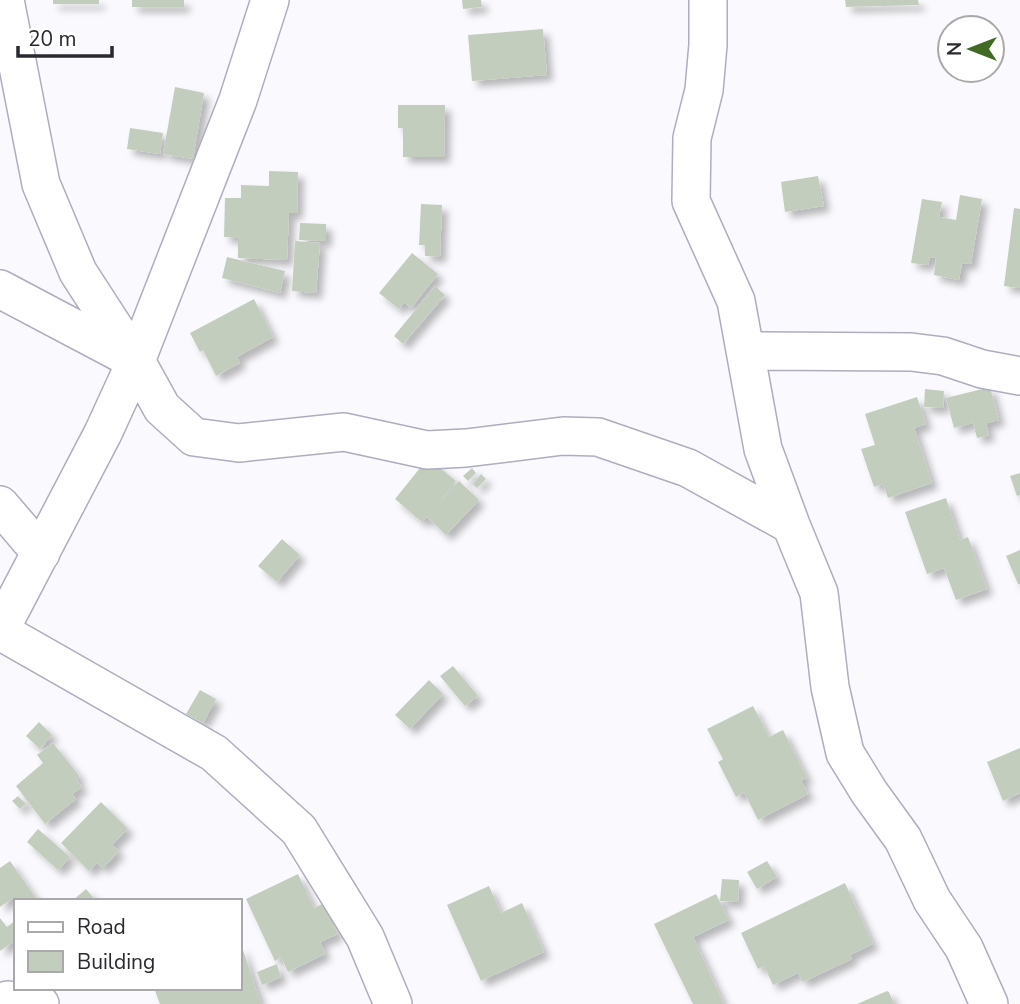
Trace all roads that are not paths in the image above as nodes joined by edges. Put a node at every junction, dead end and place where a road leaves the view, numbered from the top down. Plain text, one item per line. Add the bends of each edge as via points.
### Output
1 (5, 0) edge
2 (271, 0) edge
3 (708, 0) edge
4 (0, 289) edge
5 (746, 351) junction
6 (136, 361) junction
7 (1020, 376) edge
8 (0, 505) edge
9 (791, 525) junction
10 (41, 553) junction
11 (0, 630) edge
12 (0, 1002) edge
13 (40, 1004) edge
14 (393, 1004) edge
15 (989, 1004) edge

1 - 6 street via 41,184 78,272
2 - 6 street via 238,100
3 - 5 street via 704,90 692,138 691,201 736,301
4 - 6 street
5 - 7 street via 911,352
5 - 9 street via 763,449
6 - 9 street via 162,408 194,437 239,443 344,432 427,450 598,437 688,468
6 - 10 street
8 - 10 street
9 - 15 street via 820,593 831,687 845,753 903,839 932,900 964,948
10 - 11 street
11 - 14 street via 214,753 273,805 299,830 365,937
12 - 13 street

